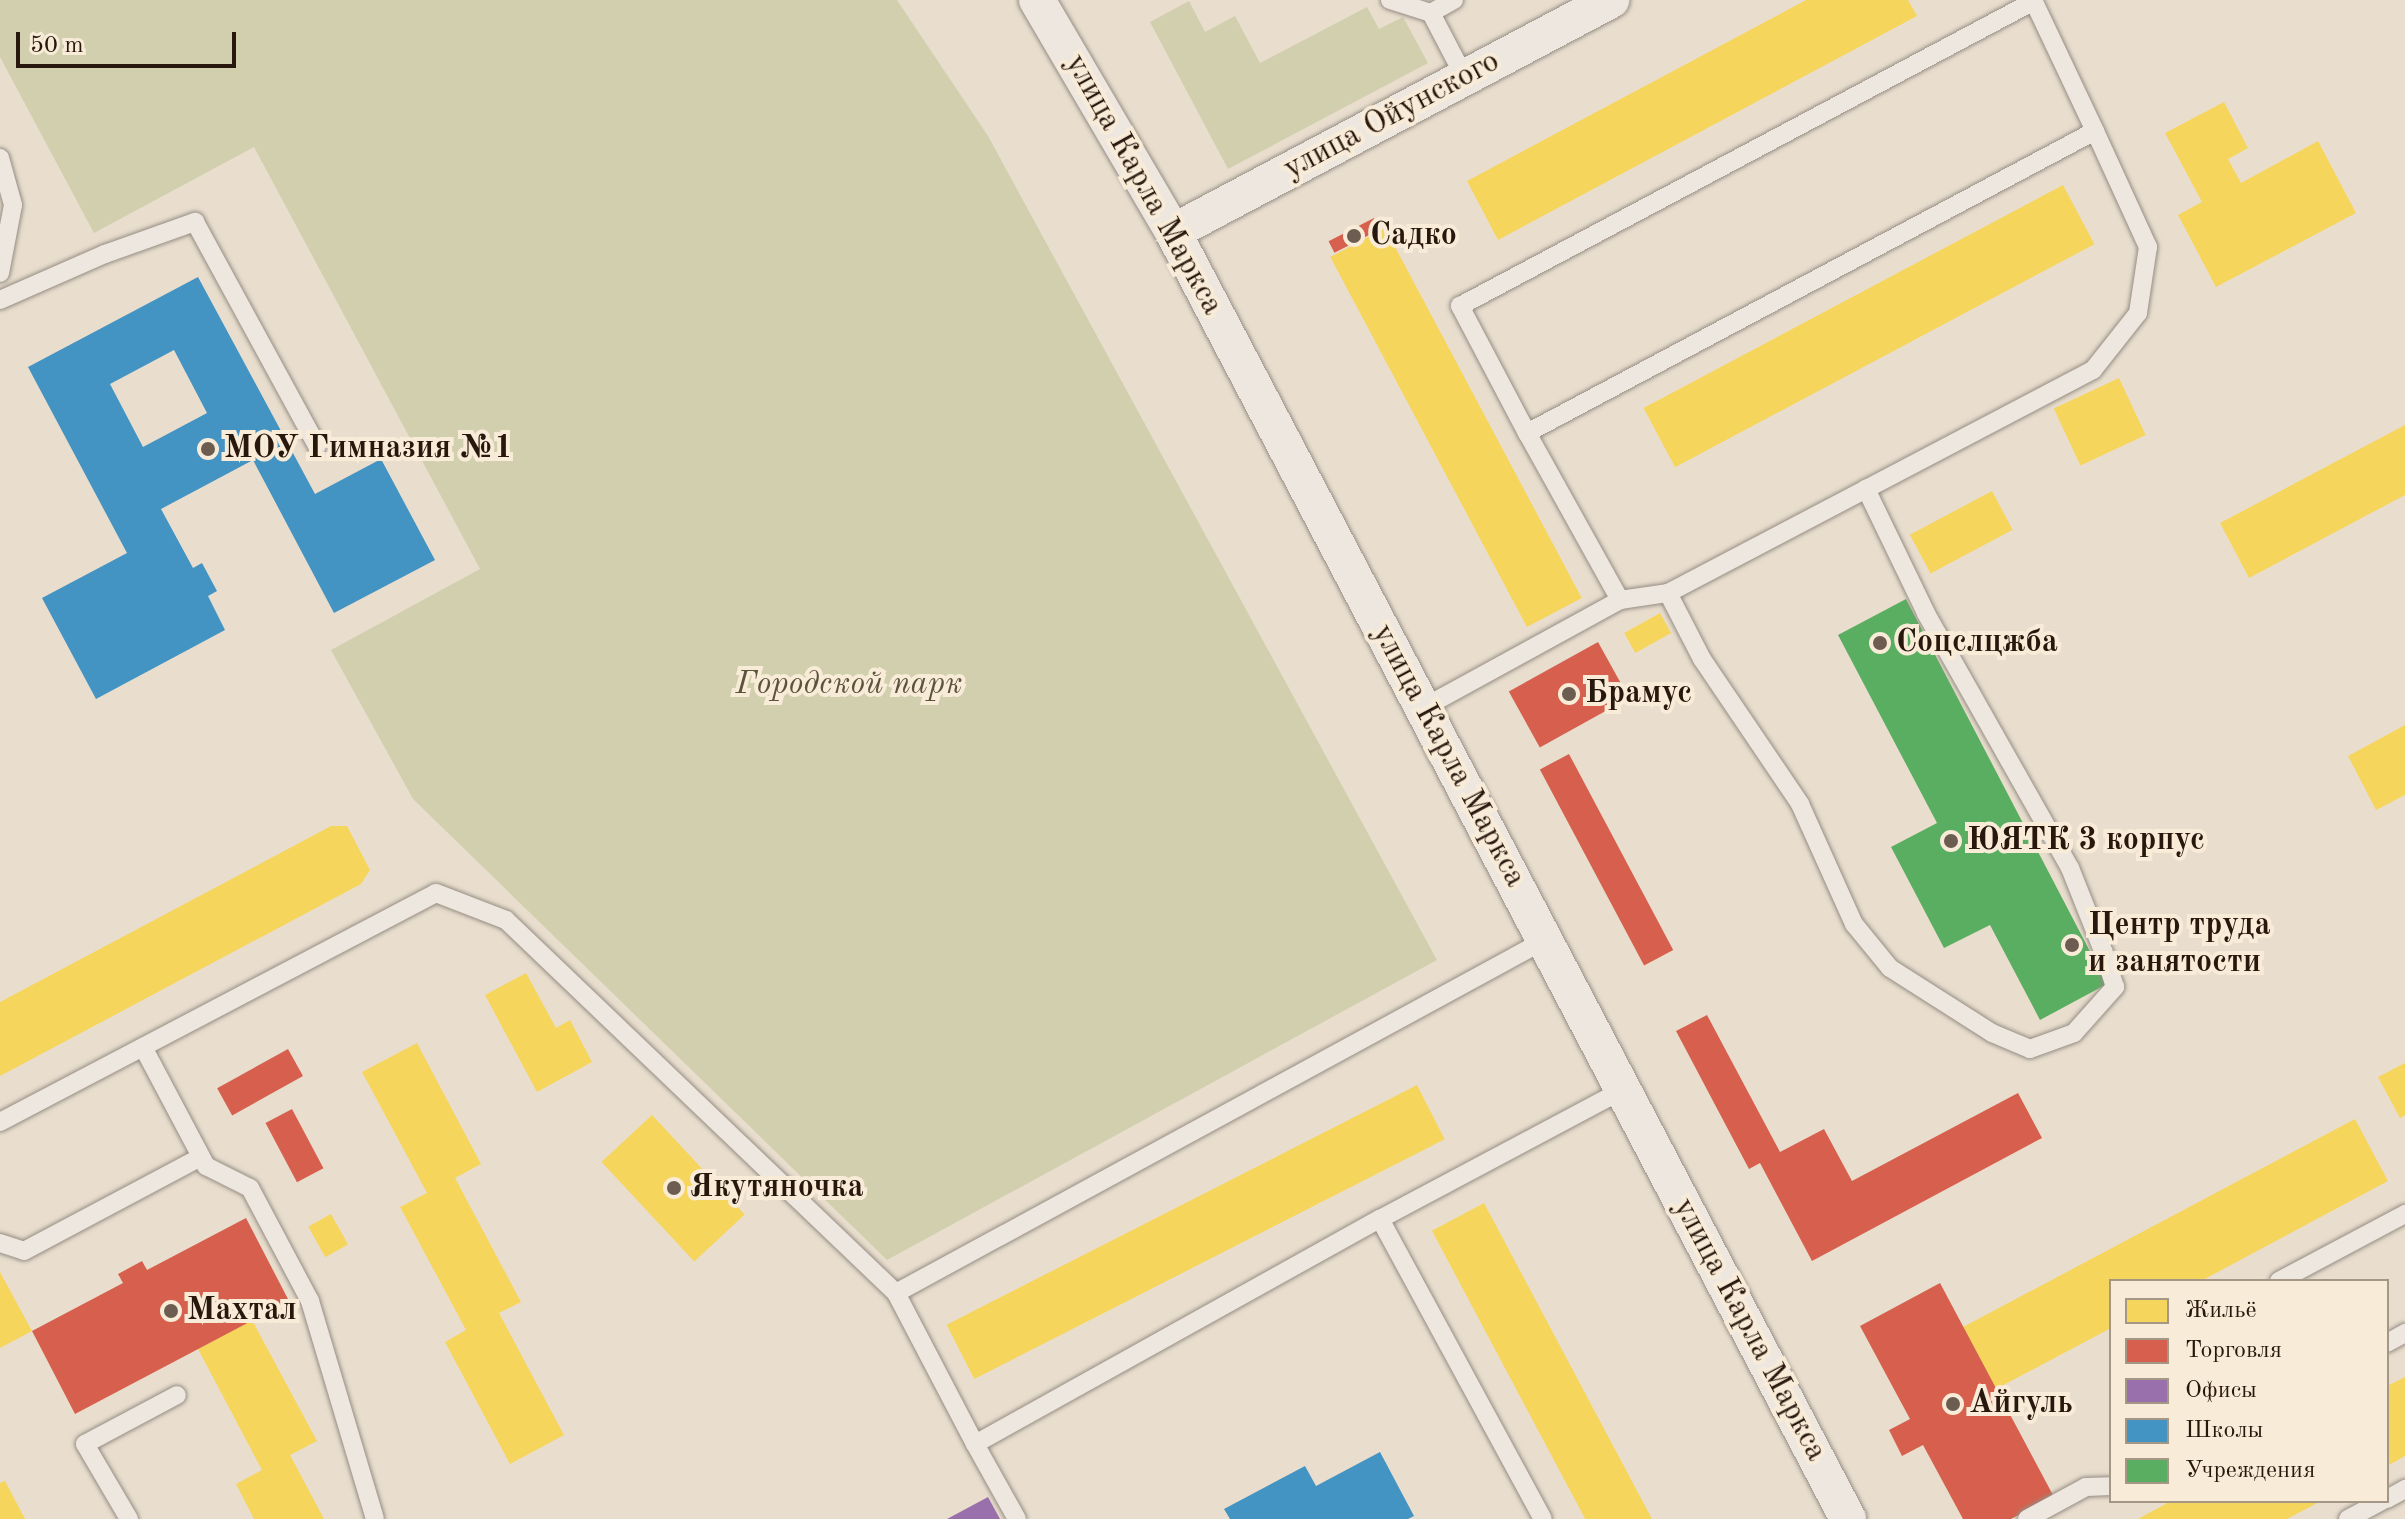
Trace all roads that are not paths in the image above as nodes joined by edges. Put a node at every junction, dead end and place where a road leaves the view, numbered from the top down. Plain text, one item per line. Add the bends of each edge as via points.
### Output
1 (1037, 0) edge
2 (1390, 0) edge
3 (1454, 0) edge
4 (1611, 0) edge
5 (2033, 1) edge
6 (1431, 13) junction
7 (1465, 78) junction
8 (2095, 131) junction
9 (0, 158) edge
10 (1173, 232) junction
11 (0, 273) edge
12 (0, 300) edge
13 (1527, 433) junction
14 (317, 446) dead end
15 (1866, 489) junction
16 (1668, 593) junction
17 (1620, 600) junction
18 (1423, 708) junction
19 (1545, 940) junction
20 (143, 1047) junction
21 (1623, 1090) junction
22 (0, 1122) edge
23 (201, 1157) junction
24 (2405, 1214) edge
25 (1380, 1219) junction
26 (0, 1243) edge
27 (2283, 1279) edge
28 (896, 1293) junction
29 (177, 1395) dead end
30 (975, 1444) junction
31 (2109, 1486) edge
32 (2379, 1503) edge
33 (129, 1519) edge
34 (375, 1519) edge
35 (1017, 1519) edge
36 (1543, 1519) edge
37 (1848, 1519) edge
38 (2027, 1519) edge
39 (2348, 1519) edge

1 - 10 street, улица Карла Маркса
2 - 6 lane
3 - 6 lane
4 - 7 street, улица Ойунского
5 - 8 lane
5 - 13 lane via 1460,306
6 - 7 lane
7 - 10 street, улица Ойунского
8 - 13 lane
8 - 15 lane via 2148,247 2138,313 2093,370
9 - 11 lane via 13,205
10 - 18 street, улица Карла Маркса
12 - 14 lane via 195,222
13 - 17 lane
15 - 16 lane
15 - 16 lane via 1926,613 2070,868 2103,951 2115,987 2074,1033 2030,1049 1992,1033 1890,968 1854,924 1800,804 1702,659
16 - 17 lane
17 - 18 lane
18 - 19 street, улица Карла Маркса
19 - 21 street, улица Карла Маркса
19 - 28 lane
20 - 22 lane
20 - 23 lane
20 - 28 lane via 436,893 506,920
21 - 25 lane
21 - 37 street, улица Карла Маркса
23 - 26 lane via 24,1251
23 - 34 lane via 206,1166 250,1188 310,1301
24 - 27 lane
25 - 30 lane
25 - 36 lane
28 - 30 lane
29 - 33 lane via 85,1444
30 - 35 lane
31 - 38 lane via 2086,1487
32 - 39 lane

